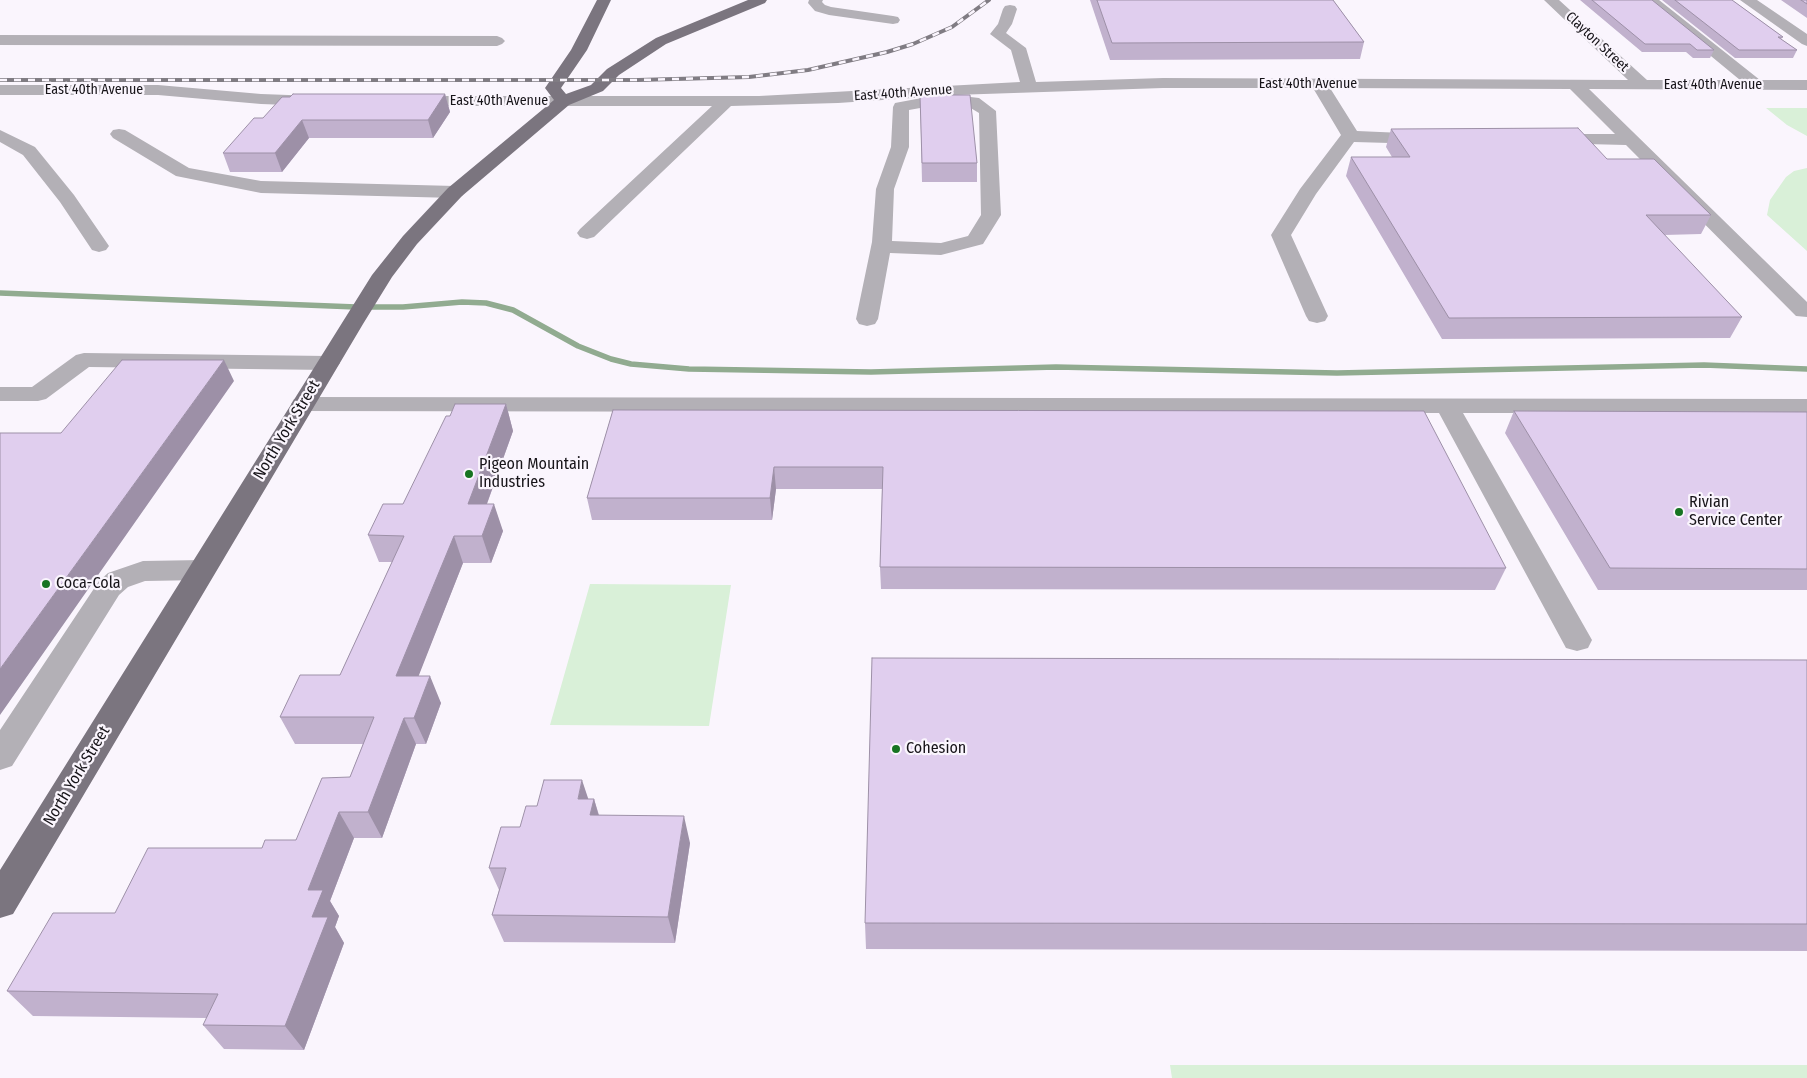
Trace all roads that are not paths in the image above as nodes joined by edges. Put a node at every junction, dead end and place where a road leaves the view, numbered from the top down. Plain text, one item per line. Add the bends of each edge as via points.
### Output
1 (604, 0) edge
2 (760, 0) edge
3 (816, 0) edge
4 (1551, 0) edge
5 (1650, 0) edge
6 (1747, 0) edge
7 (1010, 9) dead end
8 (893, 20) dead end
9 (0, 40) edge
10 (497, 41) dead end
11 (1807, 41) edge
12 (1319, 84) junction
13 (1574, 84) junction
14 (1643, 85) junction
15 (1756, 85) junction
16 (1807, 85) edge
17 (1029, 86) junction
18 (0, 90) edge
19 (941, 94) junction
20 (329, 101) edge
21 (388, 101) edge
22 (563, 101) junction
23 (727, 101) junction
24 (119, 134) dead end
25 (1350, 134) junction
26 (0, 135) edge
27 (1440, 139) edge
28 (1530, 139) edge
29 (1630, 140) junction
30 (455, 192) junction
31 (587, 233) dead end
32 (99, 246) dead end
33 (881, 247) junction
34 (1804, 311) dead end
35 (1317, 316) dead end
36 (867, 319) dead end
37 (328, 363) junction
38 (0, 394) edge
39 (304, 404) junction
40 (1447, 406) junction
41 (1807, 406) edge
42 (202, 570) junction
43 (1578, 640) dead end
44 (0, 757) edge
45 (0, 902) edge

1 - 22 main road via 579,50 553,88
2 - 22 main road, North York Street via 660,41 613,72 597,88
3 - 8 street via 820,8 829,11
4 - 14 street, Clayton Street
5 - 15 street
6 - 11 street
7 - 17 street via 998,34 1018,48
9 - 10 street
12 - 13 street, East 40th Avenue
12 - 17 street, East 40th Avenue
12 - 25 street
13 - 14 street, East 40th Avenue
13 - 29 street
14 - 15 street, East 40th Avenue
15 - 16 street, East 40th Avenue
17 - 19 street, East 40th Avenue
18 - 20 street, East 40th Avenue via 158,90
19 - 23 street, East 40th Avenue
19 - 33 street via 900,107 900,148 885,189
19 - 33 street via 973,102 987,111 991,215 976,240 941,249
21 - 22 street, East 40th Avenue
22 - 23 street, East 40th Avenue
22 - 30 main road, North York Street
23 - 31 street
24 - 30 street via 183,172 261,187
25 - 27 street via 1361,138
25 - 35 street via 1281,235
26 - 32 street via 29,151 67,198
28 - 29 street
29 - 34 street
30 - 37 main road, North York Street via 424,222 383,275
33 - 36 street
37 - 38 street via 84,360 38,394
37 - 39 main road, North York Street
39 - 40 street
39 - 42 main road, North York Street
40 - 41 street
40 - 43 street
42 - 44 street via 144,571 118,580 109,588
42 - 45 main road, North York Street

